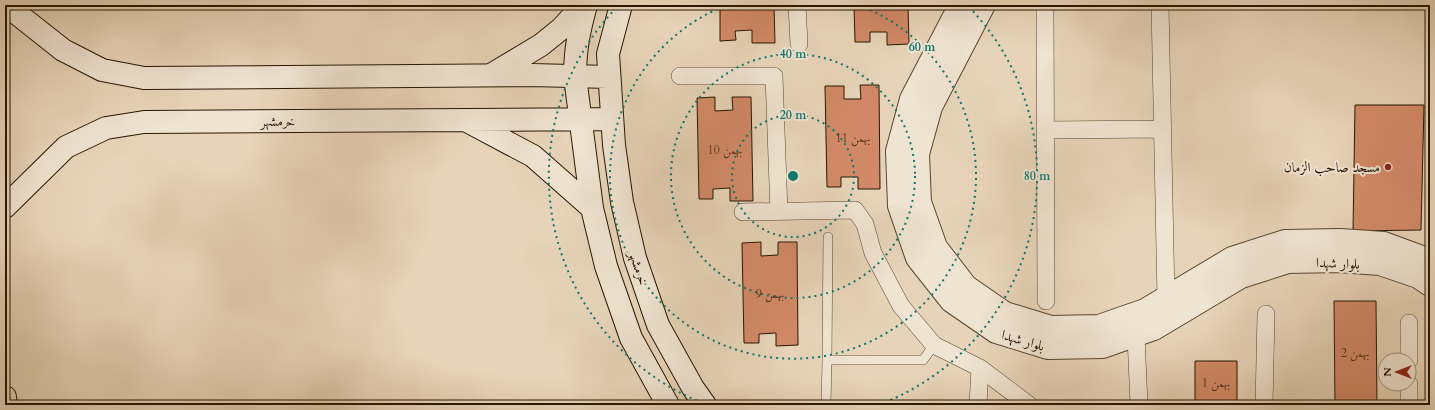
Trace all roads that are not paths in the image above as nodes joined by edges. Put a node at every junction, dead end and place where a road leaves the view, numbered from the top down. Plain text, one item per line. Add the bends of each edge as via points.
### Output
1 (6, 5) edge
2 (583, 5) edge
3 (586, 5) edge
4 (621, 5) edge
5 (798, 5) edge
6 (960, 5) edge
7 (984, 5) edge
8 (1044, 5) edge
9 (1160, 5) edge
10 (946, 32) junction
11 (964, 42) junction
12 (799, 44) dead end
13 (489, 76) junction
14 (575, 76) junction
15 (680, 76) dead end
16 (609, 77) junction
17 (581, 119) junction
18 (612, 119) junction
19 (464, 120) junction
20 (1162, 129) junction
21 (1046, 130) junction
22 (5, 207) edge
23 (592, 208) junction
24 (744, 212) dead end
25 (779, 212) junction
26 (828, 237) dead end
27 (1427, 266) edge
28 (1197, 279) junction
29 (1166, 298) junction
30 (1205, 299) junction
31 (1046, 301) dead end
32 (1266, 314) dead end
33 (1131, 315) junction
34 (1408, 323) dead end
35 (1136, 336) junction
36 (934, 345) junction
37 (1409, 352) edge
38 (827, 360) junction
39 (980, 368) junction
40 (1409, 392) edge
41 (5, 397) edge
42 (6, 405) edge
43 (668, 405) edge
44 (705, 405) edge
45 (826, 405) edge
46 (978, 405) edge
47 (1029, 405) edge
48 (1139, 405) edge
49 (1264, 405) edge
50 (1409, 405) edge

1 - 13 main road via 63,50 102,70 144,78
2 - 13 main road via 562,28 541,45
3 - 14 main road via 578,36
4 - 16 main road, خرمشهر via 608,54
5 - 12 street
6 - 10 main road, بلوار شهدا
7 - 11 main road, بلوار شهدا
8 - 21 street
9 - 20 street
10 - 11 main road
10 - 35 main road, بلوار شهدا via 911,99 897,151 899,206 917,258 951,301 996,332 1048,348 1103,347
11 - 33 main road, بلوار شهدا via 931,107 918,154 920,202 936,247 966,286 1005,313 1051,327 1099,326
13 - 14 main road
14 - 16 main road
14 - 17 main road
15 - 25 street via 774,76
16 - 18 main road, خرمشهر
17 - 18 main road, خرمشهر
17 - 19 main road, خرمشهر
17 - 23 main road
18 - 44 main road, خرمشهر via 622,202 635,258 658,325
19 - 22 main road, خرمشهر via 144,122 106,128 66,147
19 - 23 main road via 533,156
20 - 21 street
20 - 29 street
21 - 31 street
23 - 43 main road via 606,266 631,338
24 - 25 street
25 - 36 street via 855,210 865,224 873,253 901,306
26 - 38 lane
27 - 28 main road, بلوار شهدا via 1384,244 1340,240 1284,241 1232,258
27 - 30 main road, بلوار شهدا via 1339,261 1288,262 1241,277
28 - 29 main road, بلوار شهدا
28 - 30 main road
29 - 33 main road, بلوار شهدا
30 - 35 main road, بلوار شهدا via 1154,329
32 - 49 street
33 - 35 main road
34 - 37 street
35 - 48 street
36 - 38 lane via 923,360
36 - 39 street
38 - 45 lane
39 - 46 street
39 - 47 street
40 - 50 street
41 - 42 main road

